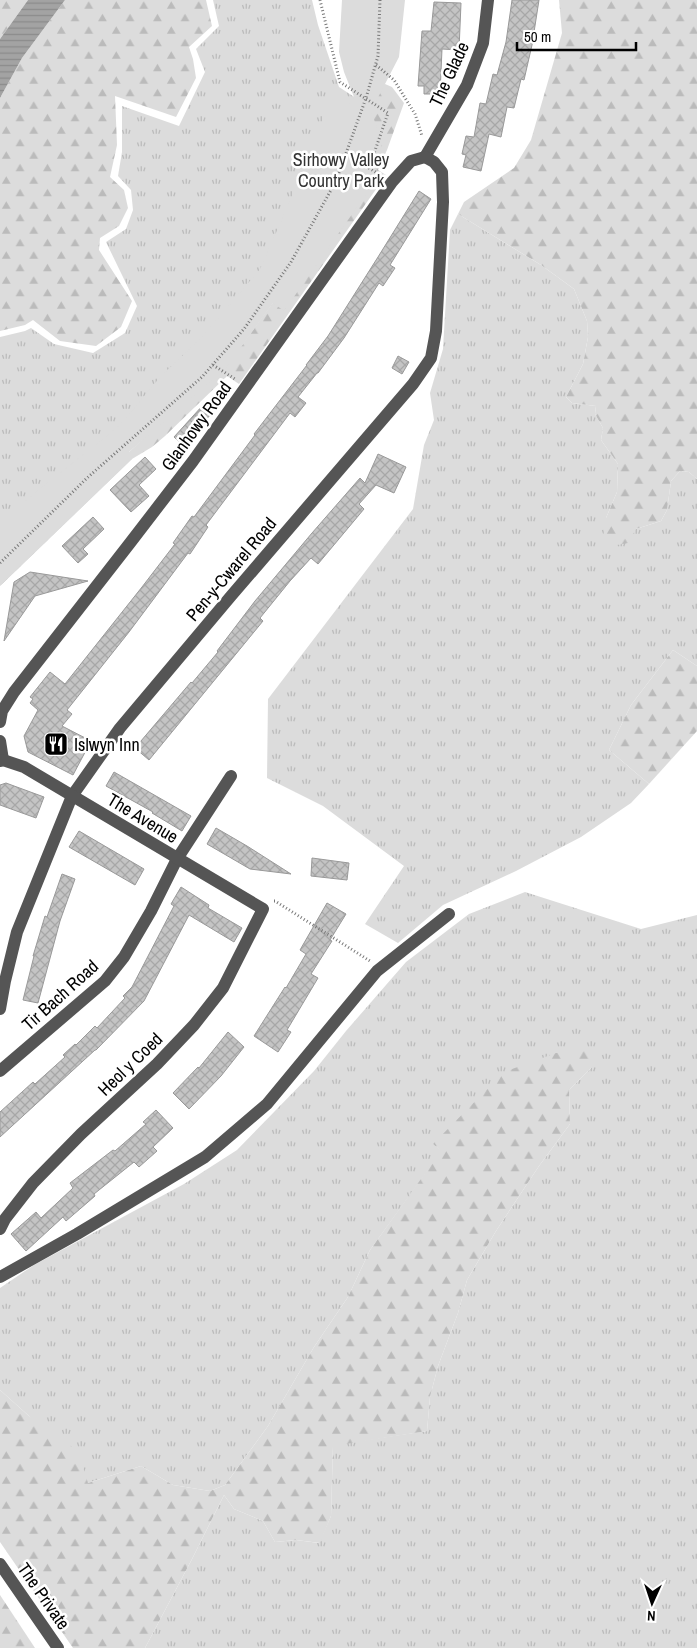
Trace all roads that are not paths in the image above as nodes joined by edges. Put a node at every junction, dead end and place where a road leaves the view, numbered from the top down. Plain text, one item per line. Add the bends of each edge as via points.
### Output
1 (488, 0) edge
2 (425, 157) junction
3 (0, 722) edge
4 (0, 741) edge
5 (2, 761) edge
6 (231, 776) dead end
7 (72, 796) junction
8 (177, 859) junction
9 (263, 909) joint
10 (449, 914) dead end
11 (0, 1009) edge
12 (0, 1071) edge
13 (0, 1230) edge
14 (0, 1277) edge
15 (0, 1564) edge
16 (58, 1648) edge

1 - 2 street, The Glade via 483,43 467,85
2 - 3 street, Glanhowy Road via 411,161 392,182 136,536 14,692 2,711
2 - 7 street, Pen-y-Cwarel Road via 442,172 443,202 436,331 431,358 413,384 120,728
4 - 5 street
5 - 7 street, The Avenue via 24,766
6 - 8 street, Tir Bach Road
7 - 8 street, The Avenue
7 - 11 street, Pen-y-Cwarel Road via 17,932
8 - 9 street, The Avenue
8 - 12 street, Tir Bach Road via 124,957 105,981
9 - 13 street, Heol y Coed via 223,988 194,1025 33,1183
10 - 14 street via 381,968 266,1104 205,1157
15 - 16 street, The Private

